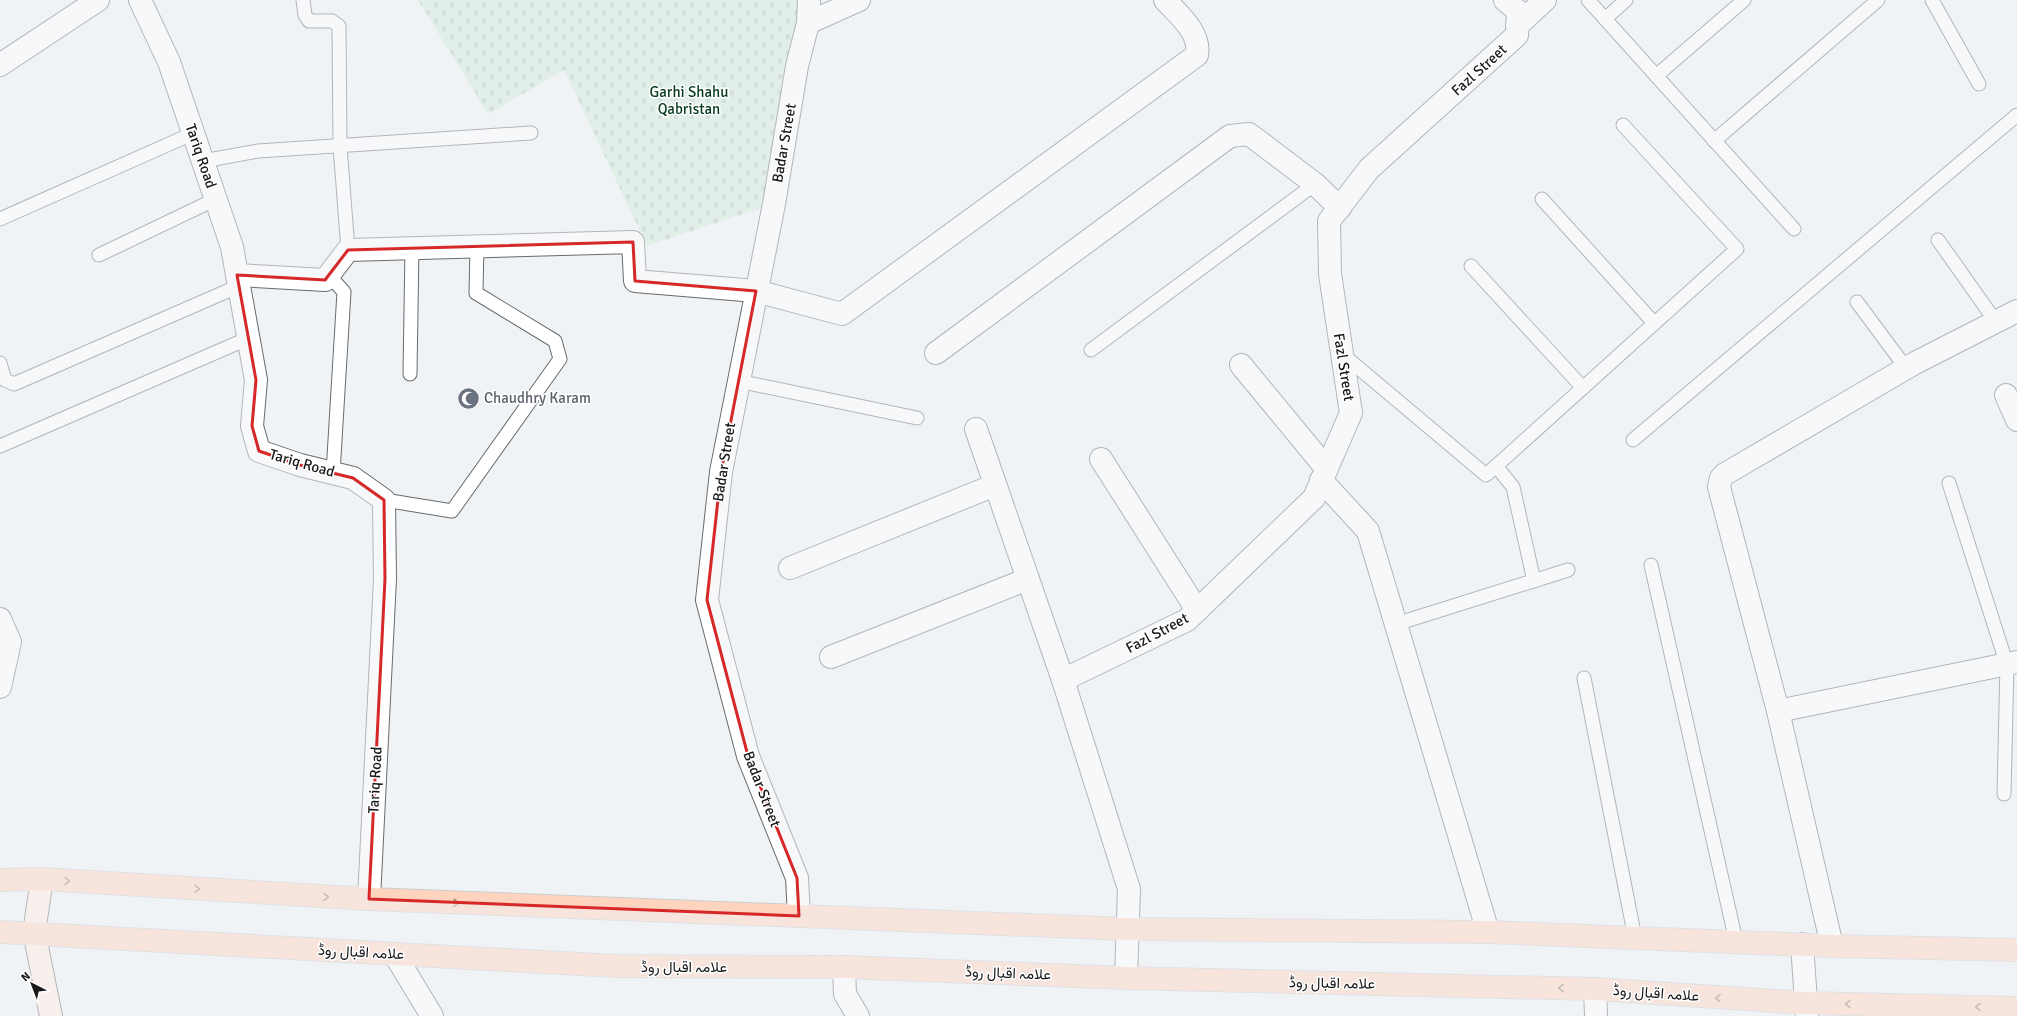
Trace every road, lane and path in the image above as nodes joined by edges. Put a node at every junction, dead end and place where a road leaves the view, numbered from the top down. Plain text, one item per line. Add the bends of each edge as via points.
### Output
1 (98, 0) edge
2 (140, 0) edge
3 (303, 0) edge
4 (809, 0) edge
5 (859, 0) edge
6 (1165, 0) edge
7 (1505, 0) edge
8 (1545, 0) edge
9 (1588, 0) edge
10 (1626, 0) edge
11 (1744, 0) edge
12 (1878, 0) edge
13 (1932, 0) edge
14 (1605, 19) junction
15 (808, 23) junction
16 (1517, 26) junction
17 (0, 65) edge
18 (1656, 76) junction
19 (1979, 84) dead end
20 (2017, 115) edge
21 (1623, 125) dead end
22 (194, 133) junction
23 (531, 133) dead end
24 (1714, 141) junction
25 (340, 146) junction
26 (203, 160) junction
27 (1315, 184) junction
28 (216, 199) junction
29 (1542, 199) dead end
30 (1340, 208) junction
31 (0, 220) edge
32 (1794, 229) dead end
33 (1938, 240) dead end
34 (477, 246) junction
35 (412, 248) junction
36 (348, 250) junction
37 (99, 255) dead end
38 (1471, 266) dead end
39 (329, 275) junction
40 (238, 281) junction
41 (756, 291) junction
42 (1857, 302) dead end
43 (2017, 311) edge
44 (1996, 322) junction
45 (1654, 323) junction
46 (249, 338) junction
47 (1091, 350) dead end
48 (936, 353) dead end
49 (1342, 354) junction
50 (0, 364) edge
51 (1241, 365) dead end
52 (1906, 368) junction
53 (410, 374) dead end
54 (738, 381) junction
55 (1582, 388) junction
56 (2006, 395) dead end
57 (917, 418) dead end
58 (2017, 420) edge
59 (976, 429) dead end
60 (1633, 440) dead end
61 (0, 446) edge
62 (1101, 459) dead end
63 (1496, 466) junction
64 (333, 473) junction
65 (1324, 474) junction
66 (1949, 483) dead end
67 (995, 485) junction
68 (384, 500) junction
69 (1651, 565) dead end
70 (790, 568) dead end
71 (1568, 570) dead end
72 (1028, 579) junction
73 (1534, 581) junction
74 (1197, 610) junction
75 (0, 619) edge
76 (1396, 624) junction
77 (831, 657) dead end
78 (2012, 664) edge
79 (1584, 678) dead end
80 (1063, 680) junction
81 (0, 687) edge
82 (1778, 711) junction
83 (2004, 794) dead end
84 (42, 879) junction
85 (0, 880) edge
86 (369, 899) junction
87 (799, 916) junction
88 (1126, 929) junction
89 (0, 932) edge
90 (34, 932) junction
91 (1488, 932) junction
92 (1635, 938) junction
93 (1736, 941) junction
94 (1802, 944) junction
95 (1832, 946) junction
96 (2017, 950) edge
97 (395, 954) junction
98 (844, 967) junction
99 (1126, 978) junction
100 (1595, 989) junction
101 (2017, 1008) edge
102 (1807, 1010) edge
103 (51, 1016) edge
104 (432, 1016) edge
105 (858, 1016) edge
106 (1596, 1016) edge

1 - 17 street
2 - 22 street, Tariq Road via 169,62
3 - 25 lane via 305,15 309,21 332,21 339,26
4 - 15 street, Badar Street
5 - 15 street
6 - 41 street via 1195,34 1199,46 1198,55 849,311 836,314
7 - 16 street via 1518,11
8 - 16 street
9 - 14 lane
10 - 14 lane
11 - 18 lane
12 - 24 lane
13 - 19 lane
14 - 18 lane
15 - 41 street, Badar Street via 797,66 774,204
16 - 30 street, Fazl Street via 1518,35 1369,168
18 - 24 lane
20 - 60 lane
21 - 45 lane via 1737,249
22 - 26 street, Tariq Road
22 - 31 lane
23 - 25 lane
24 - 32 lane
25 - 26 lane via 258,151
25 - 36 lane
26 - 28 street, Tariq Road
27 - 30 street
27 - 47 lane
27 - 48 street via 1249,134 1230,136
28 - 37 lane
28 - 40 street, Tariq Road via 232,247
29 - 45 lane
30 - 49 street, Fazl Street via 1330,222 1330,274
33 - 44 lane
34 - 35 street
34 - 41 street via 633,242 635,281
34 - 68 lane via 476,293 555,341 560,359 452,511
35 - 36 street
35 - 53 lane
36 - 39 street
38 - 55 lane
39 - 40 street via 325,280
39 - 64 lane via 344,292
40 - 46 street, Tariq Road
40 - 50 lane via 14,384 5,380
41 - 54 street, Badar Street
42 - 52 lane
43 - 44 street
44 - 52 street
45 - 55 lane
46 - 61 lane
46 - 64 street, Tariq Road via 256,380 252,426 259,451 300,466
49 - 63 lane via 1486,475
49 - 65 street, Fazl Street via 1351,413
51 - 65 street
52 - 82 street via 1721,478 1719,487
54 - 57 lane
54 - 87 street, Badar Street via 721,472 707,600 748,756 796,878
55 - 63 lane
56 - 58 street
59 - 67 street
62 - 74 street
63 - 73 lane via 1513,487
64 - 68 street, Tariq Road via 352,478
65 - 74 street, Fazl Street via 1314,498
65 - 76 street via 1368,531
66 - 78 lane
67 - 70 street
67 - 72 street
68 - 86 street, Tariq Road via 385,579
69 - 93 lane
71 - 73 lane
72 - 77 street
72 - 80 street
73 - 76 lane
74 - 80 street, Fazl Street via 1187,620
75 - 81 street via 10,642
76 - 91 street
78 - 82 street
78 - 83 lane
79 - 92 lane
80 - 88 street via 1129,889
82 - 95 street
84 - 85 main road
84 -> 86 main road
84 - 90 street
86 -> 87 main road
87 - 88 main road
88 - 91 main road
88 - 99 street
89 - 90 main road, علامہ اقبال روڈ
90 - 97 main road, علامہ اقبال روڈ
90 - 103 street
91 - 92 main road
92 - 93 main road
93 - 94 main road
94 - 95 main road
94 - 102 street
95 - 96 main road
97 - 98 main road, علامہ اقبال روڈ via 616,966
97 - 104 street
98 - 99 main road, علامہ اقبال روڈ
98 - 105 street via 846,994
100 -> 99 main road, علامہ اقبال روڈ
102 -> 100 main road, علامہ اقبال روڈ
100 - 106 street
101 -> 102 main road, علامہ اقبال روڈ

